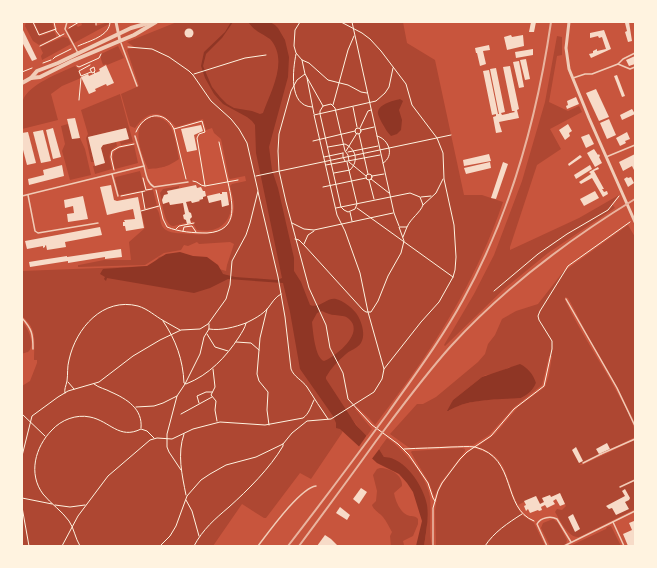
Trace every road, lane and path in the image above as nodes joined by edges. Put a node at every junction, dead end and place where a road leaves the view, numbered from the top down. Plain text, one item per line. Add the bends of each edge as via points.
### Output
1 (33, 22) edge
2 (54, 22) edge
3 (67, 22) edge
4 (79, 22) edge
5 (96, 22) edge
6 (110, 22) edge
7 (116, 22) edge
8 (152, 22) edge
9 (156, 22) edge
10 (300, 22) edge
11 (341, 22) edge
12 (352, 22) edge
13 (569, 22) edge
14 (96, 25) dead end
15 (353, 27) junction
16 (56, 29) junction
17 (65, 29) junction
18 (67, 33) junction
19 (118, 34) junction
20 (354, 35) junction
21 (60, 36) junction
22 (120, 41) junction
23 (40, 46) dead end
24 (75, 47) junction
25 (123, 48) junction
26 (78, 53) junction
27 (296, 53) junction
28 (635, 53) edge
29 (266, 55) dead end
30 (302, 60) junction
31 (89, 62) dead end
32 (42, 63) dead end
33 (618, 64) junction
34 (90, 65) junction
35 (35, 67) dead end
36 (635, 67) edge
37 (92, 68) junction
38 (393, 68) junction
39 (22, 72) edge
40 (93, 72) junction
41 (305, 74) junction
42 (193, 75) junction
43 (31, 78) junction
44 (81, 78) dead end
45 (307, 78) junction
46 (573, 78) junction
47 (22, 83) edge
48 (340, 83) junction
49 (294, 84) junction
50 (136, 86) dead end
51 (367, 93) junction
52 (79, 100) dead end
53 (369, 103) junction
54 (323, 106) junction
55 (333, 106) junction
56 (353, 106) junction
57 (312, 107) junction
58 (371, 110) junction
59 (336, 111) junction
60 (320, 114) junction
61 (314, 115) junction
62 (374, 127) junction
63 (359, 128) junction
64 (174, 129) dead end
65 (137, 130) dead end
66 (361, 130) junction
67 (355, 131) junction
68 (341, 134) junction
69 (358, 134) junction
70 (451, 135) dead end
71 (135, 136) junction
72 (376, 136) junction
73 (326, 138) junction
74 (437, 138) junction
75 (320, 139) junction
76 (313, 140) dead end
77 (219, 142) dead end
78 (343, 144) junction
79 (635, 145) edge
80 (349, 146) junction
81 (379, 146) junction
82 (328, 147) junction
83 (390, 148) junction
84 (363, 149) junction
85 (380, 150) junction
86 (354, 151) junction
87 (345, 152) junction
88 (364, 153) junction
89 (381, 154) junction
90 (355, 155) junction
91 (330, 156) junction
92 (349, 156) junction
93 (324, 157) junction
94 (343, 157) junction
95 (606, 157) junction
96 (364, 158) junction
97 (356, 159) junction
98 (331, 160) junction
99 (324, 161) junction
100 (347, 161) junction
101 (382, 163) junction
102 (332, 164) junction
103 (326, 165) junction
104 (144, 166) junction
105 (354, 166) junction
106 (114, 170) dead end
107 (349, 170) junction
108 (280, 171) junction
109 (334, 173) junction
110 (112, 174) junction
111 (368, 174) junction
112 (385, 174) junction
113 (254, 176) junction
114 (372, 176) junction
115 (142, 177) dead end
116 (366, 177) junction
117 (444, 179) junction
118 (238, 180) dead end
119 (370, 180) junction
120 (188, 181) joint
121 (351, 181) junction
122 (228, 182) junction
123 (336, 184) junction
124 (330, 185) junction
125 (205, 186) junction
126 (323, 187) dead end
127 (156, 189) dead end
128 (146, 190) junction
129 (142, 191) junction
130 (258, 191) junction
131 (622, 192) junction
132 (389, 193) junction
133 (28, 195) junction
134 (22, 196) edge
135 (118, 196) joint
136 (390, 196) junction
137 (433, 196) junction
138 (420, 197) junction
139 (374, 200) junction
140 (357, 204) junction
141 (423, 205) junction
142 (160, 206) dead end
143 (341, 207) junction
144 (356, 207) junction
145 (335, 208) junction
146 (145, 210) junction
147 (141, 211) dead end
148 (350, 212) junction
149 (394, 213) junction
150 (634, 216) edge
151 (370, 218) junction
152 (352, 222) junction
153 (630, 222) dead end
154 (635, 222) edge
155 (98, 223) dead end
156 (194, 223) dead end
157 (292, 223) junction
158 (342, 224) junction
159 (189, 225) junction
160 (227, 225) dead end
161 (399, 227) junction
162 (407, 227) junction
163 (176, 230) dead end
164 (314, 230) junction
165 (183, 231) dead end
166 (196, 233) dead end
167 (403, 237) junction
168 (295, 239) junction
169 (404, 241) junction
170 (304, 245) junction
171 (453, 278) junction
172 (494, 291) dead end
173 (281, 294) junction
174 (566, 299) dead end
175 (267, 309) junction
176 (368, 312) junction
177 (22, 318) edge
178 (163, 321) junction
179 (246, 323) junction
180 (208, 324) junction
181 (209, 329) junction
182 (180, 330) junction
183 (207, 333) junction
184 (172, 335) junction
185 (236, 341) junction
186 (33, 349) dead end
187 (259, 350) junction
188 (228, 351) junction
189 (213, 368) junction
190 (384, 370) junction
191 (67, 381) junction
192 (94, 384) junction
193 (185, 384) junction
194 (74, 389) junction
195 (212, 392) junction
196 (65, 393) junction
197 (177, 396) junction
198 (212, 397) junction
199 (314, 400) junction
200 (199, 404) junction
201 (353, 405) junction
202 (136, 407) junction
203 (22, 414) edge
204 (181, 414) dead end
205 (305, 417) junction
206 (328, 420) junction
207 (307, 421) junction
208 (30, 422) junction
209 (218, 422) junction
210 (269, 425) junction
211 (635, 426) edge
212 (141, 429) junction
213 (184, 433) junction
214 (46, 436) junction
215 (154, 438) junction
216 (635, 438) edge
217 (167, 439) junction
218 (283, 444) junction
219 (474, 447) junction
220 (404, 449) junction
221 (22, 456) edge
222 (583, 463) dead end
223 (181, 470) junction
224 (635, 480) edge
225 (316, 486) dead end
226 (620, 486) dead end
227 (187, 496) junction
228 (22, 498) edge
229 (186, 500) junction
230 (435, 501) junction
231 (54, 504) junction
232 (86, 505) junction
233 (22, 506) edge
234 (635, 511) edge
235 (522, 514) junction
236 (538, 522) junction
237 (613, 522) junction
238 (72, 527) junction
239 (199, 537) junction
240 (571, 543) junction
241 (29, 546) edge
242 (62, 546) edge
243 (80, 546) edge
244 (160, 546) edge
245 (194, 546) edge
246 (258, 546) edge
247 (433, 546) edge
248 (485, 546) edge
249 (547, 546) edge
250 (564, 546) edge
251 (624, 546) edge

1 - 16 path via 39,35
2 - 16 path
3 - 17 lane
4 - 17 path
5 - 14 path
6 - 24 path via 106,32
7 - 19 street
8 - 19 street
9 - 22 street
10 - 27 path via 295,30
11 - 15 path
12 - 15 path
13 - 46 street via 566,48
15 - 20 path
15 - 38 path via 370,39
16 - 21 path
17 - 18 lane
18 - 21 path
18 - 24 lane
19 - 22 street
19 - 26 street
20 - 48 path
20 - 51 path
21 - 23 path
22 - 25 lane
22 - 43 street via 72,60 40,77
24 - 26 lane
24 - 32 path
25 - 42 path via 152,49 173,59
25 - 50 lane
26 - 43 street via 37,71
27 - 30 path
27 - 49 path
28 - 33 lane
29 - 42 path via 245,58
30 - 41 path
30 - 48 path via 325,78
31 - 34 path
33 - 36 lane via 630,69
33 - 46 lane
34 - 37 path
34 - 40 path via 79,71 81,76
35 - 39 path
37 - 40 path via 90,69
37 - 40 path via 95,71
38 - 53 path via 387,90 380,98
38 - 74 path via 406,84 412,105
41 - 45 path
41 - 49 path
42 - 113 path via 211,101 239,129 246,143
43 - 47 street
44 - 52 path
45 - 54 path
45 - 57 path
46 - 95 street
48 - 51 path
48 - 55 path
49 - 57 path via 300,102
49 - 108 path via 279,134
51 - 53 path
53 - 56 path
53 - 58 path
54 - 55 path
54 - 60 path
55 - 59 path
56 - 59 path
56 - 63 path
57 - 61 path
58 - 62 path
58 - 63 path
59 - 60 path
59 - 68 path
60 - 61 path
60 - 73 path
61 - 75 path
62 - 66 path
62 - 72 path
63 - 66 path
63 - 67 path
64 - 125 path via 202,121 205,132 196,138
65 - 71 path
66 - 69 path
67 - 68 path
67 - 69 path
68 - 73 path
68 - 78 path
69 - 80 path
69 - 84 path
70 - 74 path
71 - 104 lane
71 - 106 path via 134,144 112,151
72 - 81 path
72 - 83 path via 384,139
73 - 75 path
73 - 82 path
74 - 83 path
74 - 117 path via 443,153
75 - 76 path
75 - 93 path
77 - 122 path
78 - 80 path
78 - 82 path
78 - 87 path
79 - 95 lane
80 - 86 path
80 - 87 path
81 - 84 path
81 - 85 path
82 - 91 path
83 - 85 path
83 - 101 path via 389,156
84 - 86 path
84 - 88 path
85 - 88 path
85 - 89 path
86 - 87 path
86 - 90 path
87 - 91 path
87 - 92 path
87 - 94 path
88 - 90 path
88 - 96 path
89 - 96 path
89 - 101 path
90 - 92 path
90 - 97 path
91 - 93 path
91 - 98 path
92 - 94 path
92 - 100 path
93 - 99 path
94 - 98 path
94 - 100 path
95 - 131 street
96 - 97 path
96 - 111 path
97 - 100 path
97 - 105 path
98 - 99 path
98 - 102 path
99 - 103 path
99 - 108 path
100 - 102 path
100 - 105 path
100 - 107 path
101 - 112 path
102 - 103 path
102 - 109 path
103 - 124 path
104 - 110 lane
104 - 120 lane via 148,182 154,187
105 - 107 path
105 - 116 path
107 - 109 path
107 - 121 path
108 - 113 path
108 - 157 path
109 - 123 path
110 - 133 lane
110 - 135 lane
111 - 114 path
111 - 116 path
112 - 114 path
112 - 132 path
113 - 130 path
114 - 119 path
115 - 128 path
116 - 119 path
116 - 121 path
117 - 137 path
117 - 171 path via 456,240
118 - 122 path
119 - 132 path
119 - 139 path
120 - 125 path via 196,181
121 - 123 path
121 - 140 path
122 - 125 path
122 - 160 path via 232,212
123 - 124 path
123 - 143 path
124 - 126 path
124 - 145 path
127 - 128 path
128 - 129 path
129 - 135 path
129 - 146 path
130 - 173 path
130 - 180 path via 246,235 233,257 226,299
131 - 150 street
131 - 172 path via 608,210 538,254
132 - 136 path
133 - 134 lane
133 - 155 lane via 38,233
136 - 138 path via 410,193
136 - 139 path
136 - 149 path
137 - 138 path
137 - 141 path
138 - 141 path
139 - 140 path
140 - 143 path
140 - 144 path
141 - 162 path
142 - 146 path
143 - 145 path
143 - 148 path
144 - 148 path
144 - 151 path
145 - 158 path
146 - 147 path
148 - 152 path
149 - 151 path
149 - 161 path
150 - 154 street
151 - 152 path
151 - 169 path
152 - 158 path
153 - 219 path via 568,266 538,316 552,341 544,386 514,409 491,436
156 - 159 path
157 - 164 path via 304,229
157 - 168 path
158 - 164 path
158 - 176 path via 359,267
159 - 163 path via 178,227
159 - 165 path
159 - 166 path via 193,226
161 - 162 path
161 - 167 path
162 - 167 path
164 - 170 path via 308,235
167 - 169 path
168 - 170 path
168 - 201 path via 309,288 326,325 330,348 345,379 348,399
169 - 171 path
169 - 176 path via 402,253 388,276 378,301 373,310
170 - 176 path via 363,310
171 - 190 path via 439,302
173 - 175 path
173 - 199 path via 291,369 307,387
174 - 211 lane via 614,382
175 - 179 path
175 - 187 path
176 - 190 path
177 - 186 lane via 30,328
178 - 182 path
178 - 184 path
178 - 191 path via 145,309 131,305 116,305 98,313 86,324 73,348
179 - 181 path via 234,327
179 - 185 path
180 - 181 path
180 - 182 path via 197,330
181 - 183 path
182 - 184 path
183 - 188 path via 215,347
183 - 193 path
184 - 192 path via 140,351
184 - 193 path via 180,356
185 - 187 path via 251,343
185 - 188 path
187 - 210 path via 257,377 268,392
188 - 189 path
189 - 193 path
189 - 195 path via 215,387
190 - 201 path via 376,390
191 - 194 path
191 - 196 path
192 - 194 path
192 - 202 path
193 - 197 path
194 - 196 path
195 - 198 path
195 - 200 path via 197,396
196 - 208 path via 34,414
197 - 202 path via 154,406
197 - 217 path
198 - 200 path
198 - 209 path via 216,401
199 - 205 path
199 - 206 path
200 - 204 path
201 - 206 path
201 - 220 path via 372,425
202 - 212 path via 141,418
203 - 208 path
205 - 207 path
205 - 210 path
206 - 207 path
207 - 218 path
208 - 214 path
208 - 221 path
209 - 210 path
209 - 213 path
212 - 214 path via 122,432 95,418 82,416 58,424
212 - 215 path
213 - 217 path
213 - 223 path
214 - 231 path via 35,458 34,467 40,488
215 - 217 path
215 - 232 path via 108,476
216 - 222 lane
217 - 223 path via 169,452
218 - 227 path via 256,458 220,468 202,480
218 - 239 path via 275,459
219 - 220 path
219 - 230 path via 451,470 442,483
219 - 235 path via 488,452 497,459
220 - 230 path via 420,469
223 - 227 path
224 - 226 lane
225 - 246 lane via 309,488 291,504
227 - 229 path
228 - 231 path
229 - 239 path via 192,511
229 - 244 path via 176,526
230 - 247 path
231 - 232 path via 70,507
231 - 238 path
232 - 238 path
233 - 241 path
234 - 237 lane
235 - 236 path
235 - 248 path via 489,539
236 - 240 lane via 550,517 555,518
236 - 249 lane
237 - 240 lane
237 - 251 lane
238 - 242 path
238 - 243 path
239 - 245 path
240 - 250 lane

